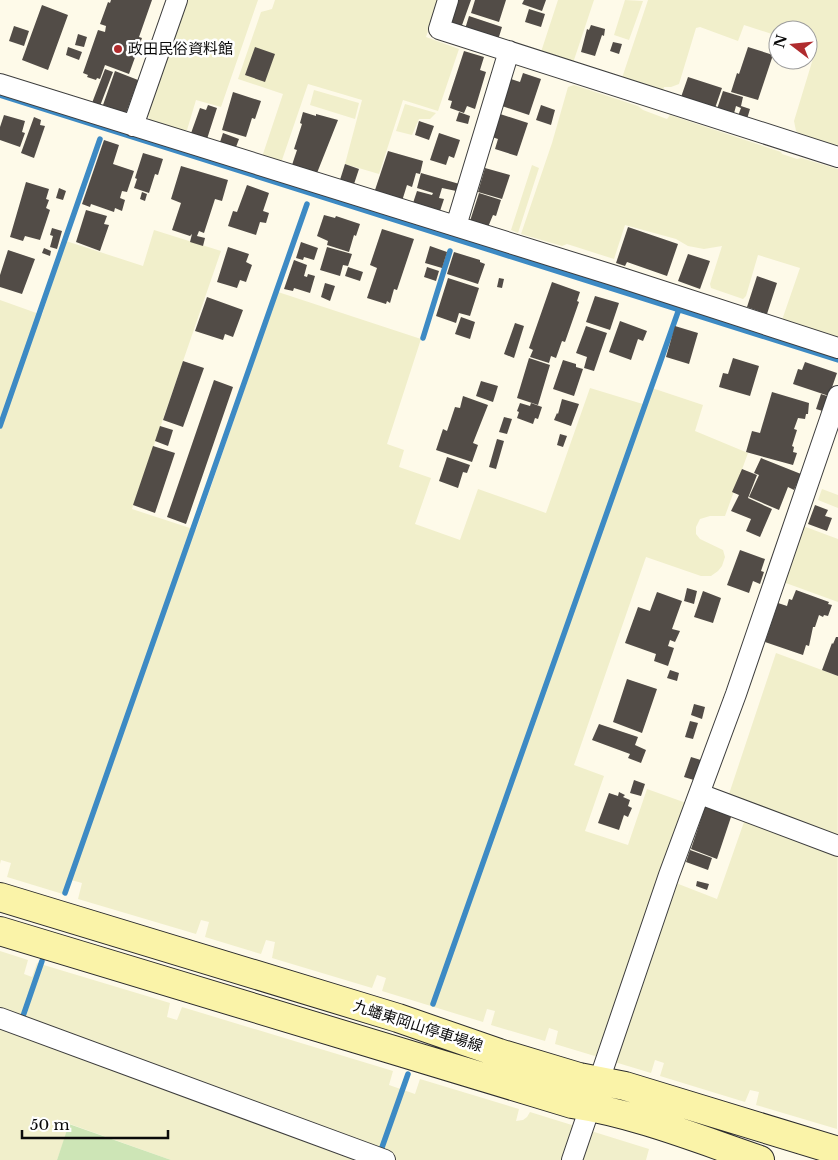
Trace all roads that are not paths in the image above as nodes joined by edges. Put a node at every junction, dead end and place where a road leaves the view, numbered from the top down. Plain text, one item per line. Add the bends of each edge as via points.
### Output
1 (178, 0) edge
2 (448, 0) edge
3 (507, 55) junction
4 (0, 84) edge
5 (133, 126) junction
6 (838, 157) edge
7 (456, 226) junction
8 (838, 348) edge
9 (838, 396) edge
10 (700, 794) junction
11 (838, 846) edge
12 (0, 897) edge
13 (0, 931) edge
14 (0, 1018) edge
15 (600, 1080) junction
16 (591, 1107) junction
17 (838, 1151) edge
18 (385, 1160) edge
19 (572, 1160) edge
20 (760, 1160) edge

1 - 5 street
2 - 3 street via 439,29
3 - 6 street
3 - 7 street
4 - 5 street
5 - 7 street
7 - 8 street
9 - 10 street
10 - 11 street
10 - 15 street via 669,875
12 - 15 main road, 九蟠東岡山停車場線 via 398,1018 499,1053 579,1077
13 - 16 main road, 九蟠東岡山停車場線 via 572,1104
14 - 18 street
15 - 16 street
15 - 17 main road, 九蟠東岡山停車場線
16 - 19 street
16 - 20 main road, 九蟠東岡山停車場線 via 670,1129

